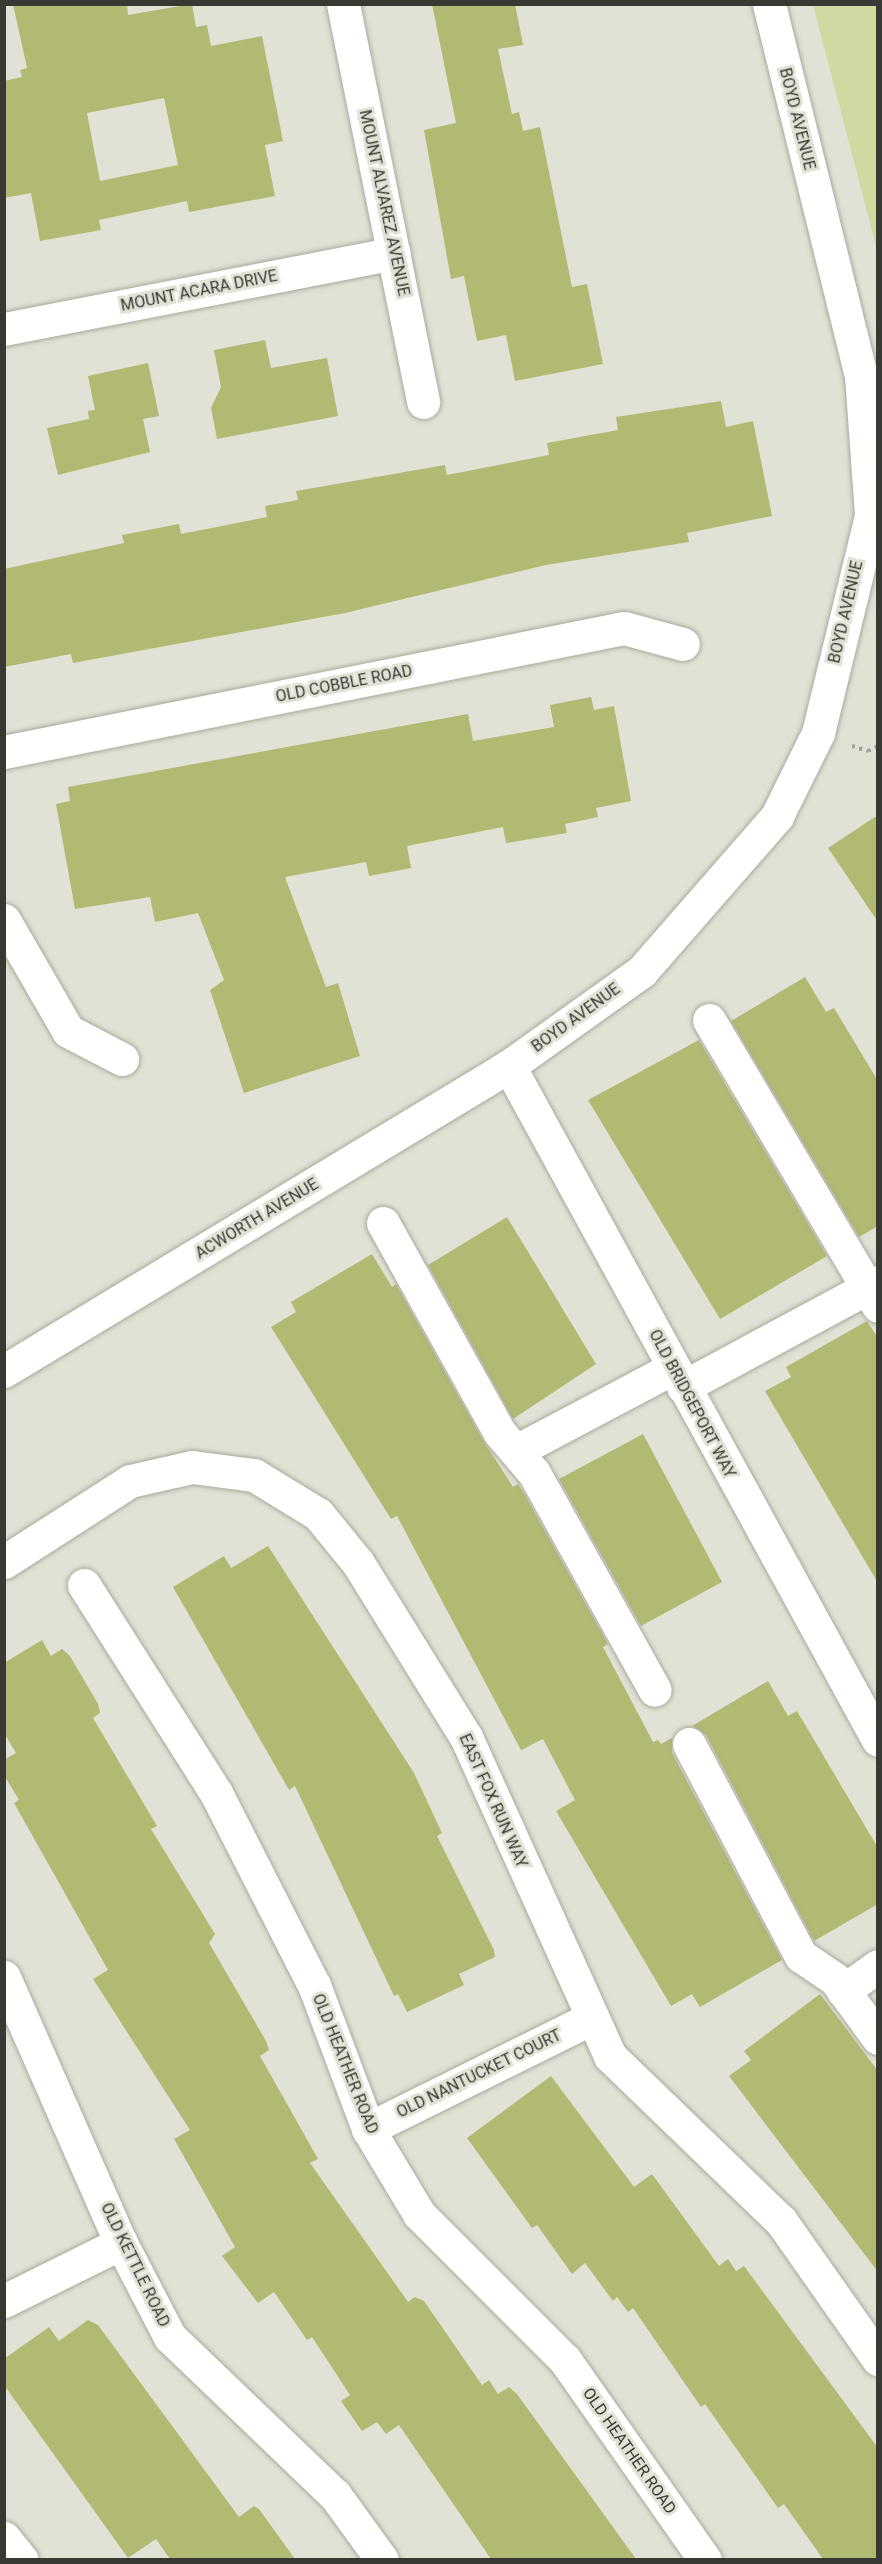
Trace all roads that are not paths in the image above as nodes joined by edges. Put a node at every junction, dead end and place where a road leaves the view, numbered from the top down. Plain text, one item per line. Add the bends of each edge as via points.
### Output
1 (343, 4) edge
2 (769, 4) edge
3 (394, 253) junction
4 (4, 329) edge
5 (423, 402) dead end
6 (683, 644) dead end
7 (4, 752) edge
8 (4, 920) edge
9 (710, 1020) dead end
10 (122, 1059) dead end
11 (509, 1066) junction
12 (383, 1223) dead end
13 (874, 1292) edge
14 (4, 1371) edge
15 (678, 1377) junction
16 (516, 1451) junction
17 (4, 1562) edge
18 (84, 1585) dead end
19 (655, 1690) dead end
20 (878, 1740) edge
21 (689, 1744) dead end
22 (878, 1966) edge
23 (4, 1977) edge
24 (843, 1991) junction
25 (590, 2019) junction
26 (878, 2038) edge
27 (368, 2129) junction
28 (122, 2243) junction
29 (4, 2301) edge
30 (878, 2360) edge
31 (4, 2538) edge
32 (22, 2559) edge
33 (382, 2559) edge
34 (705, 2559) edge

1 - 3 street, MOUNT ALVAREZ AVENUE
2 - 11 street, BOYD AVENUE via 861,376 871,515 818,734 777,816 642,971
3 - 4 street, MOUNT ACARA DRIVE
3 - 5 street, MOUNT ALVAREZ AVENUE
6 - 7 street, OLD COBBLE ROAD via 624,628
8 - 10 street via 68,1031
9 - 13 street
11 - 14 street, ACWORTH AVENUE
11 - 15 street, OLD BRIDGEPORT WAY
12 - 16 street via 500,1433
13 - 15 street
15 - 16 street
15 - 20 street, OLD BRIDGEPORT WAY
16 - 19 street via 534,1473
17 - 25 street, EAST FOX RUN WAY via 130,1481 192,1467 254,1475 318,1514 358,1563 466,1737
18 - 27 street, OLD HEATHER ROAD via 216,1793 314,1985
21 - 24 street via 801,1956
22 - 24 street
23 - 28 street, OLD KETTLE ROAD
24 - 26 street
25 - 27 street, OLD NANTUCKET COURT
25 - 30 street, EAST FOX RUN WAY via 610,2056 781,2221
27 - 34 street, OLD HEATHER ROAD via 419,2214 565,2360
28 - 29 street
28 - 33 street, OLD KETTLE ROAD via 170,2337 335,2495
31 - 32 street

